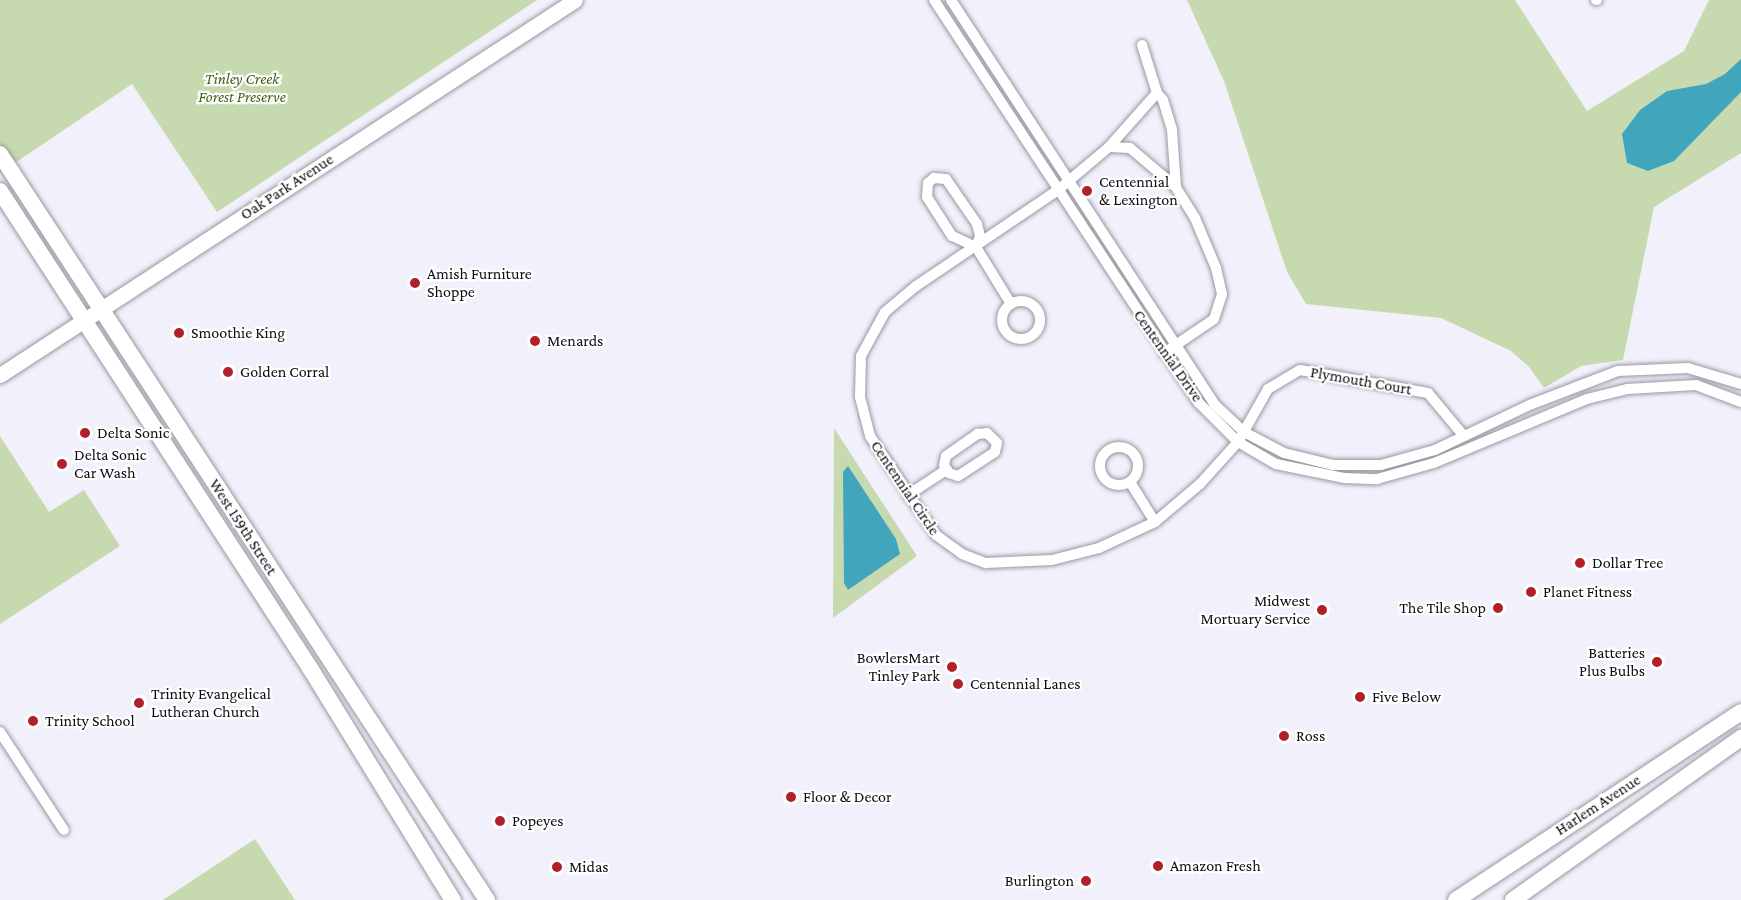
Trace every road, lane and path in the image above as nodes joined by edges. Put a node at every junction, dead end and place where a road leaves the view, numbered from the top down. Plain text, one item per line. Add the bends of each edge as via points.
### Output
1 (575, 0) edge
2 (934, 0) edge
3 (951, 0) edge
4 (1142, 45) dead end
5 (1157, 93) junction
6 (1109, 147) junction
7 (0, 154) edge
8 (1069, 181) junction
9 (1176, 187) junction
10 (1058, 190) junction
11 (0, 191) edge
12 (976, 247) junction
13 (1011, 304) dead end
14 (100, 309) junction
15 (83, 320) junction
16 (1175, 346) junction
17 (1164, 353) junction
18 (0, 375) edge
19 (1741, 384) edge
20 (1741, 402) edge
21 (1463, 435) junction
22 (1241, 437) junction
23 (946, 470) junction
24 (1130, 482) dead end
25 (909, 495) junction
26 (1155, 522) junction
27 (1741, 712) edge
28 (0, 732) edge
29 (1741, 738) edge
30 (64, 830) dead end
31 (453, 900) edge
32 (487, 900) edge
33 (1456, 900) edge
34 (1513, 900) edge

1 - 14 street, Oak Park Avenue
2 - 10 street, Centennial Drive
3 - 8 street, Centennial Drive
4 - 5 street
5 - 6 street, Centennial Circle
5 - 9 street via 1172,130
6 - 8 street, Centennial Circle
6 - 9 street via 1130,148
7 - 14 main road, West 159th Street
8 - 10 street, Centennial Circle
8 - 16 street, Centennial Drive
9 - 16 street via 1195,218 1222,294 1221,307 1214,319
10 - 12 street, Centennial Circle
10 - 17 street, Centennial Drive
11 - 15 main road, West 159th Street
12 - 12 street via 952,236 927,197 928,183 934,178 946,179 977,224 980,236
12 - 13 street
12 - 25 street, Centennial Circle via 893,304 877,322 861,356 860,397 870,436
14 - 15 street, Oak Park Avenue
14 - 32 main road, West 159th Street
15 - 18 street, Oak Park Avenue
15 - 31 main road, West 159th Street via 304,658
16 - 17 street
16 - 22 street, Centennial Drive
17 - 22 street, Centennial Drive via 1199,403
19 - 21 street, Centennial Drive via 1688,368 1618,371
20 - 22 street, Centennial Drive via 1696,385 1627,389 1587,399 1434,463 1377,479 1344,478 1276,464
21 - 22 street, Centennial Drive via 1435,450 1355,468 1284,453
21 - 22 street, Plymouth Court via 1428,393 1300,370 1268,389
22 - 26 street, Centennial Circle via 1200,484
23 - 23 street via 958,476 991,456 996,448 995,438 987,433 978,434 946,456
23 - 25 street
24 - 26 street
25 - 26 street, Centennial Circle via 944,543 986,563 1052,560 1100,548
27 - 33 main road, Harlem Avenue
28 - 30 street
29 - 34 main road, Harlem Avenue

